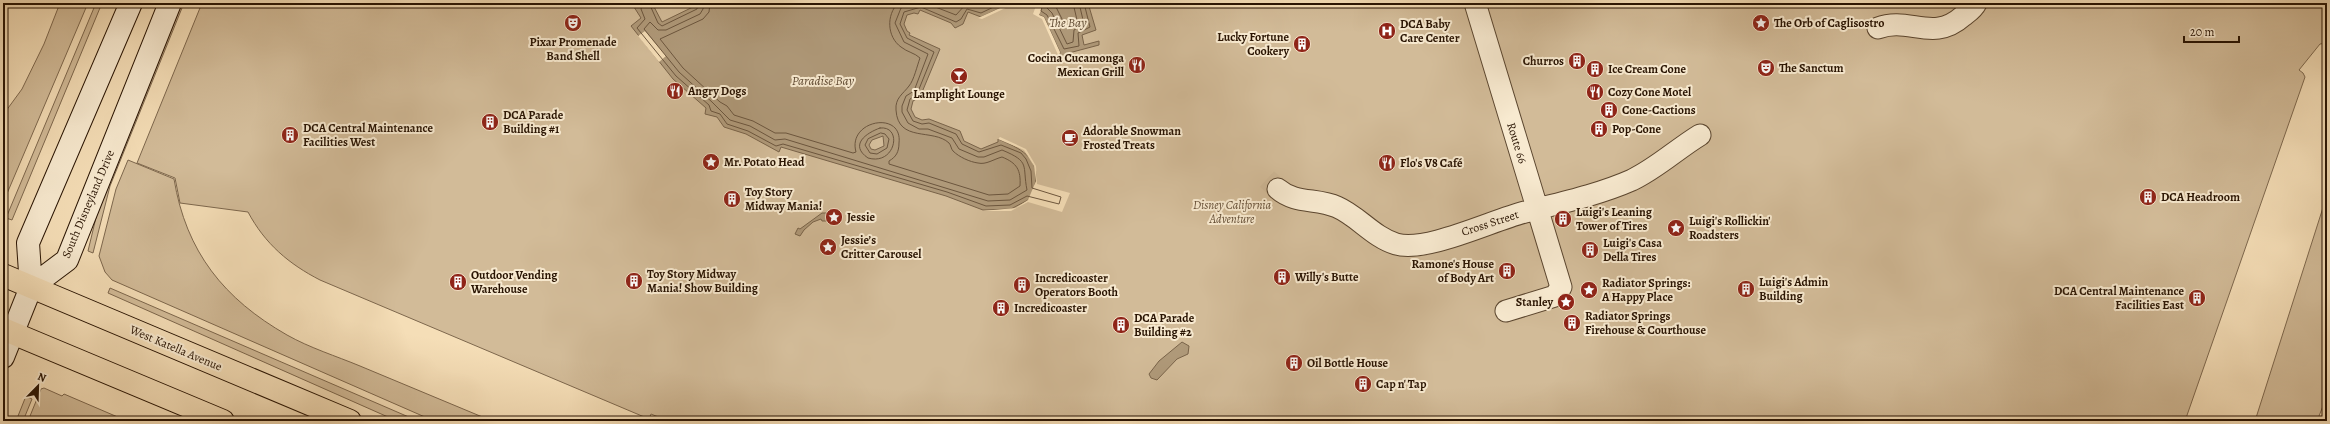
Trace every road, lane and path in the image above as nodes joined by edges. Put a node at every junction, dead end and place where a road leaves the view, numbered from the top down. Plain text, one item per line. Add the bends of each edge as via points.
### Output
1 (131, 3) edge
2 (170, 3) edge
3 (1475, 3) edge
4 (1976, 3) edge
5 (1878, 28) dead end
6 (1700, 136) dead end
7 (1278, 188) tunnel mouth
8 (1538, 210) junction
9 (3, 275) edge
10 (31, 287) junction
11 (1506, 311) dead end
12 (8, 331) edge
13 (3, 356) edge
14 (223, 421) edge
15 (350, 421) edge

1 - 10 main road via 28,244
2 - 10 main road, South Disneyland Drive via 67,260
3 - 8 street, Route 66
4 - 5 street via 1958,22 1948,26 1929,30 1891,23
6 - 8 street, Cross Street via 1685,143 1653,168 1630,180
7 - 8 street, Cross Street via 1287,197 1322,203 1345,211 1376,234 1397,244 1425,243
8 - 11 street, Route 66 via 1560,284 1559,292 1555,296
9 - 10 main road, West Katella Avenue
10 - 12 main road
10 - 15 main road, West Katella Avenue
12 - 13 main road
12 - 14 main road

